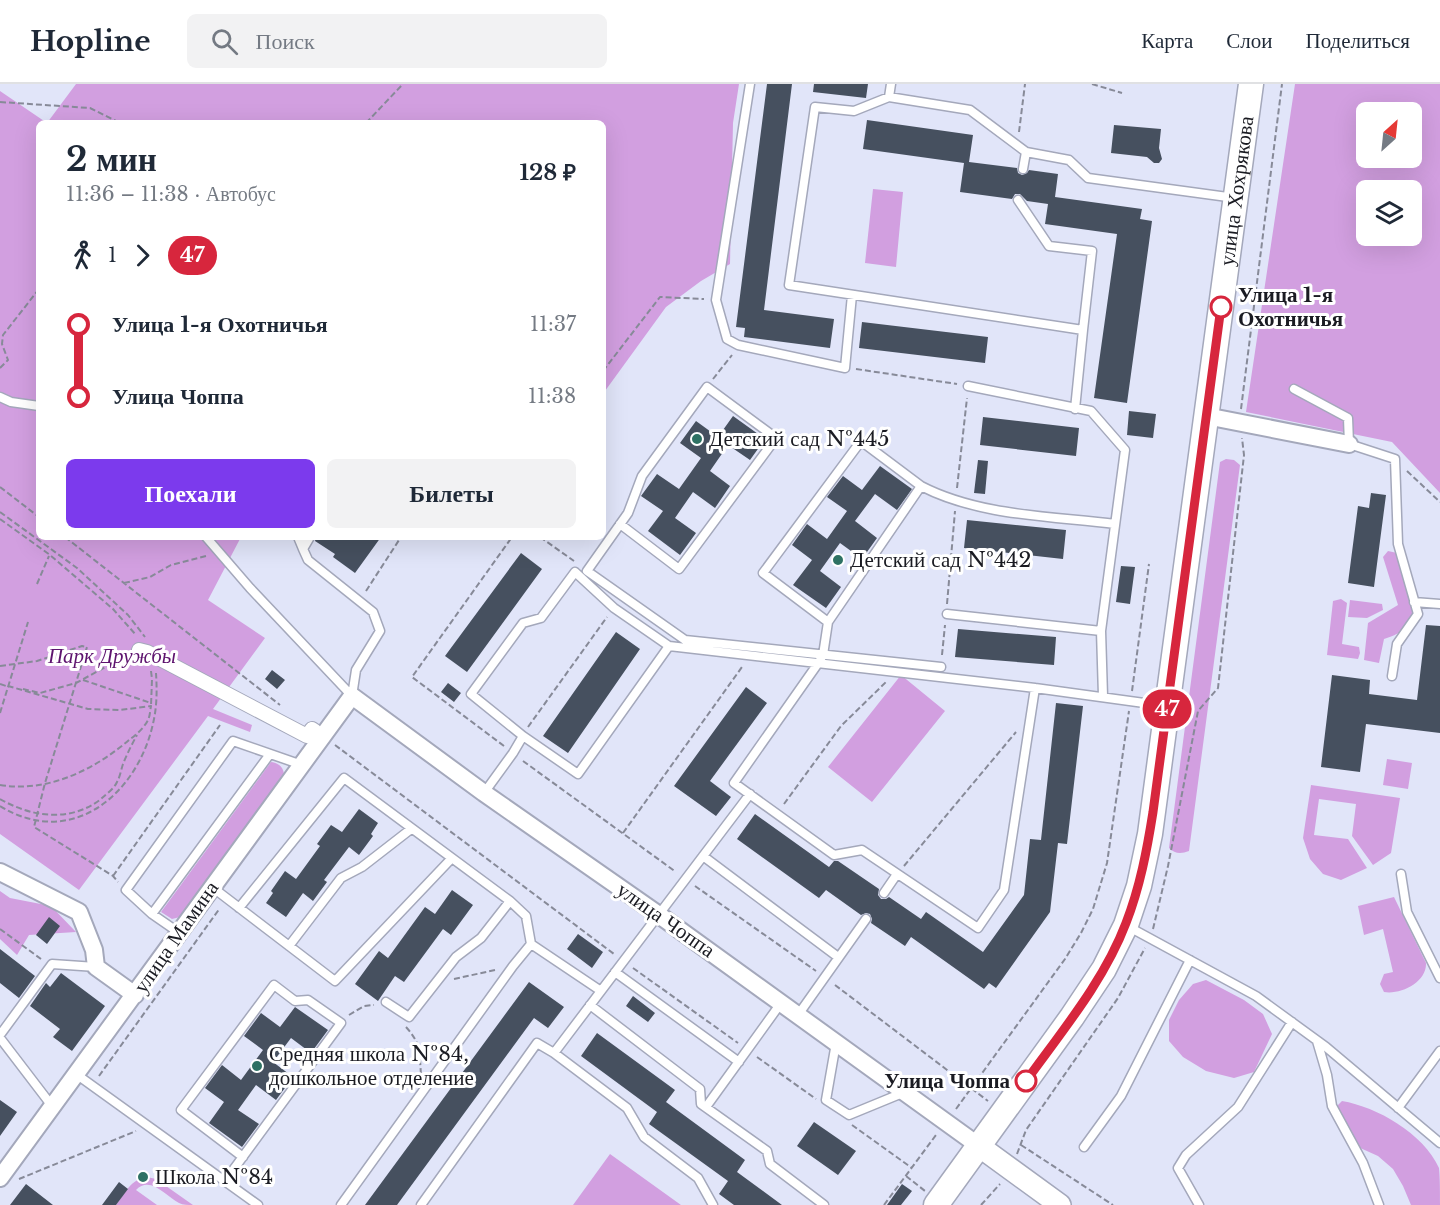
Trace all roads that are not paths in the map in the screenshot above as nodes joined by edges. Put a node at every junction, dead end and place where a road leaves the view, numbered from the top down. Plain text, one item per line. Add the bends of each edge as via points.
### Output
1 (750, 84) edge
2 (891, 84) edge
3 (1251, 84) edge
4 (889, 97) junction
5 (1026, 152) junction
6 (1023, 169) dead end
7 (1236, 198) junction
8 (1018, 200) dead end
9 (852, 295) junction
10 (1083, 330) junction
11 (968, 386) dead end
12 (1294, 388) dead end
13 (0, 397) edge
14 (36, 406) edge
15 (1075, 409) junction
16 (1206, 416) junction
17 (1349, 444) junction
18 (921, 486) junction
19 (620, 524) junction
20 (1115, 524) junction
21 (208, 540) edge
22 (299, 540) edge
23 (308, 540) edge
24 (303, 549) junction
25 (1414, 602) junction
26 (1440, 604) edge
27 (946, 615) dead end
28 (828, 622) junction
29 (1101, 631) junction
30 (669, 646) junction
31 (146, 652) road end
32 (821, 658) junction
33 (941, 667) dead end
34 (1392, 676) dead end
35 (1035, 688) junction
36 (352, 696) junction
37 (1103, 696) junction
38 (1167, 706) junction
39 (315, 731) dead end
40 (523, 735) junction
41 (270, 754) junction
42 (302, 765) junction
43 (484, 793) junction
44 (750, 794) junction
45 (411, 829) junction
46 (703, 856) junction
47 (451, 859) junction
48 (0, 872) edge
49 (897, 874) junction
50 (1401, 874) dead end
51 (211, 886) junction
52 (884, 893) dead end
53 (510, 901) junction
54 (239, 908) junction
55 (152, 914) junction
56 (659, 915) junction
57 (866, 919) dead end
58 (1126, 925) junction
59 (178, 932) junction
60 (531, 944) junction
61 (289, 946) junction
62 (838, 957) junction
63 (1190, 960) junction
64 (96, 967) junction
65 (615, 972) junction
66 (1440, 978) edge
67 (601, 991) junction
68 (135, 995) junction
69 (386, 1002) road end
70 (781, 1003) junction
71 (590, 1005) junction
72 (798, 1015) junction
73 (1292, 1022) junction
74 (0, 1036) edge
75 (1317, 1041) junction
76 (836, 1042) junction
77 (1440, 1051) edge
78 (554, 1053) junction
79 (740, 1062) junction
80 (76, 1074) junction
81 (905, 1092) junction
82 (52, 1106) junction
83 (706, 1107) junction
84 (1398, 1108) junction
85 (1440, 1143) edge
86 (979, 1146) junction
87 (1084, 1147) dead end
88 (243, 1157) junction
89 (5, 1180) edge
90 (225, 1181) junction
91 (258, 1205) edge
92 (341, 1205) edge
93 (421, 1205) edge
94 (713, 1205) edge
95 (824, 1205) edge
96 (936, 1205) edge
97 (1060, 1205) edge
98 (1198, 1205) edge
99 (1379, 1205) edge

1 - 9 lane via 716,300 727,339 738,345 845,368
2 - 4 lane
3 - 7 main road, улица Хохрякова
4 - 5 lane via 970,110
4 - 9 lane via 854,111 815,107 789,285
5 - 6 lane
5 - 7 lane via 1069,160 1088,178
7 - 16 main road, улица Хохрякова
8 - 10 lane via 1049,246 1092,251
9 - 10 lane
10 - 15 lane
11 - 15 lane
12 - 17 lane via 1348,418
13 - 14 lane
15 - 20 lane via 1091,411 1125,450
16 - 17 street
16 - 38 main road, улица Хохрякова
17 - 25 lane via 1395,459 1398,544
18 - 20 lane via 940,496 983,508
18 - 28 lane
18 - 28 lane via 861,441 763,573
19 - 19 lane via 642,476 707,387 776,438 679,569
19 - 32 lane via 587,570 685,640
20 - 29 lane
21 - 36 lane
22 - 24 lane
23 - 24 lane
24 - 36 lane via 308,560 374,612 380,631 356,670
25 - 26 lane
25 - 34 lane via 1418,614 1397,644
27 - 29 lane
28 - 32 lane
29 - 37 lane
30 - 32 lane
30 - 40 lane via 578,774
30 - 40 lane via 614,608 575,572 541,618 523,623 471,694
31 - 39 street via 307,736 312,729
32 - 33 lane
32 - 35 lane via 897,672
32 - 44 lane via 734,783
35 - 37 lane
35 - 49 lane via 1004,890 978,928
36 - 42 street, улица Мамина
36 - 43 street, улица Чоппа
37 - 38 lane
38 - 58 main road, улица Хохрякова via 1148,844
40 - 43 lane
41 - 42 lane
41 - 55 lane
41 - 55 lane via 233,741 126,890
42 - 51 street, улица Мамина
43 - 56 street, улица Чоппа
44 - 46 lane
44 - 49 lane via 834,855 862,850
45 - 47 lane
45 - 54 lane via 344,778
45 - 61 lane via 362,867 340,878
46 - 56 lane
46 - 62 lane
47 - 53 lane
47 - 61 lane via 335,981
48 - 64 street via 79,912 94,950
49 - 52 lane
50 - 66 lane via 1407,912
51 - 54 lane
51 - 59 street, улица Мамина
53 - 60 lane via 526,916
53 - 69 lane via 481,938 456,957 410,1017
54 - 61 lane
55 - 59 lane
56 - 65 lane
56 - 70 street, улица Чоппа
57 - 62 lane
58 - 63 lane
58 - 86 main road, улица Хохрякова via 1104,969
59 - 68 street, улица Мамина
60 - 67 lane
60 - 92 lane
62 - 72 lane
63 - 73 lane via 1256,996
63 - 87 lane via 1121,1096
64 - 68 street
64 - 74 lane via 52,964
65 - 67 lane
65 - 79 lane
67 - 71 lane
68 - 80 street, улица Мамина
70 - 72 street, улица Чоппа
70 - 79 lane
71 - 78 lane
71 - 83 lane via 700,1089 701,1104
72 - 76 street, улица Чоппа
73 - 75 lane
73 - 98 lane via 1238,1107 1186,1155 1178,1168
74 - 82 lane
75 - 84 lane
75 - 99 lane via 1332,1106 1363,1162
76 - 81 street, улица Чоппа
76 - 81 lane via 826,1100 849,1115
77 - 84 lane
78 - 93 lane via 537,1043
78 - 94 lane via 627,1108 644,1137 698,1178
79 - 83 lane
80 - 82 street, улица Мамина
80 - 90 lane
81 - 86 street, улица Чоппа
82 - 89 street, улица Мамина
83 - 95 lane via 767,1151 770,1164
84 - 85 lane
86 - 96 main road, улица Хохрякова
86 - 97 street
88 - 88 lane via 340,1023 308,1000 296,1001 274,985 181,1110
88 - 90 lane
90 - 91 lane

